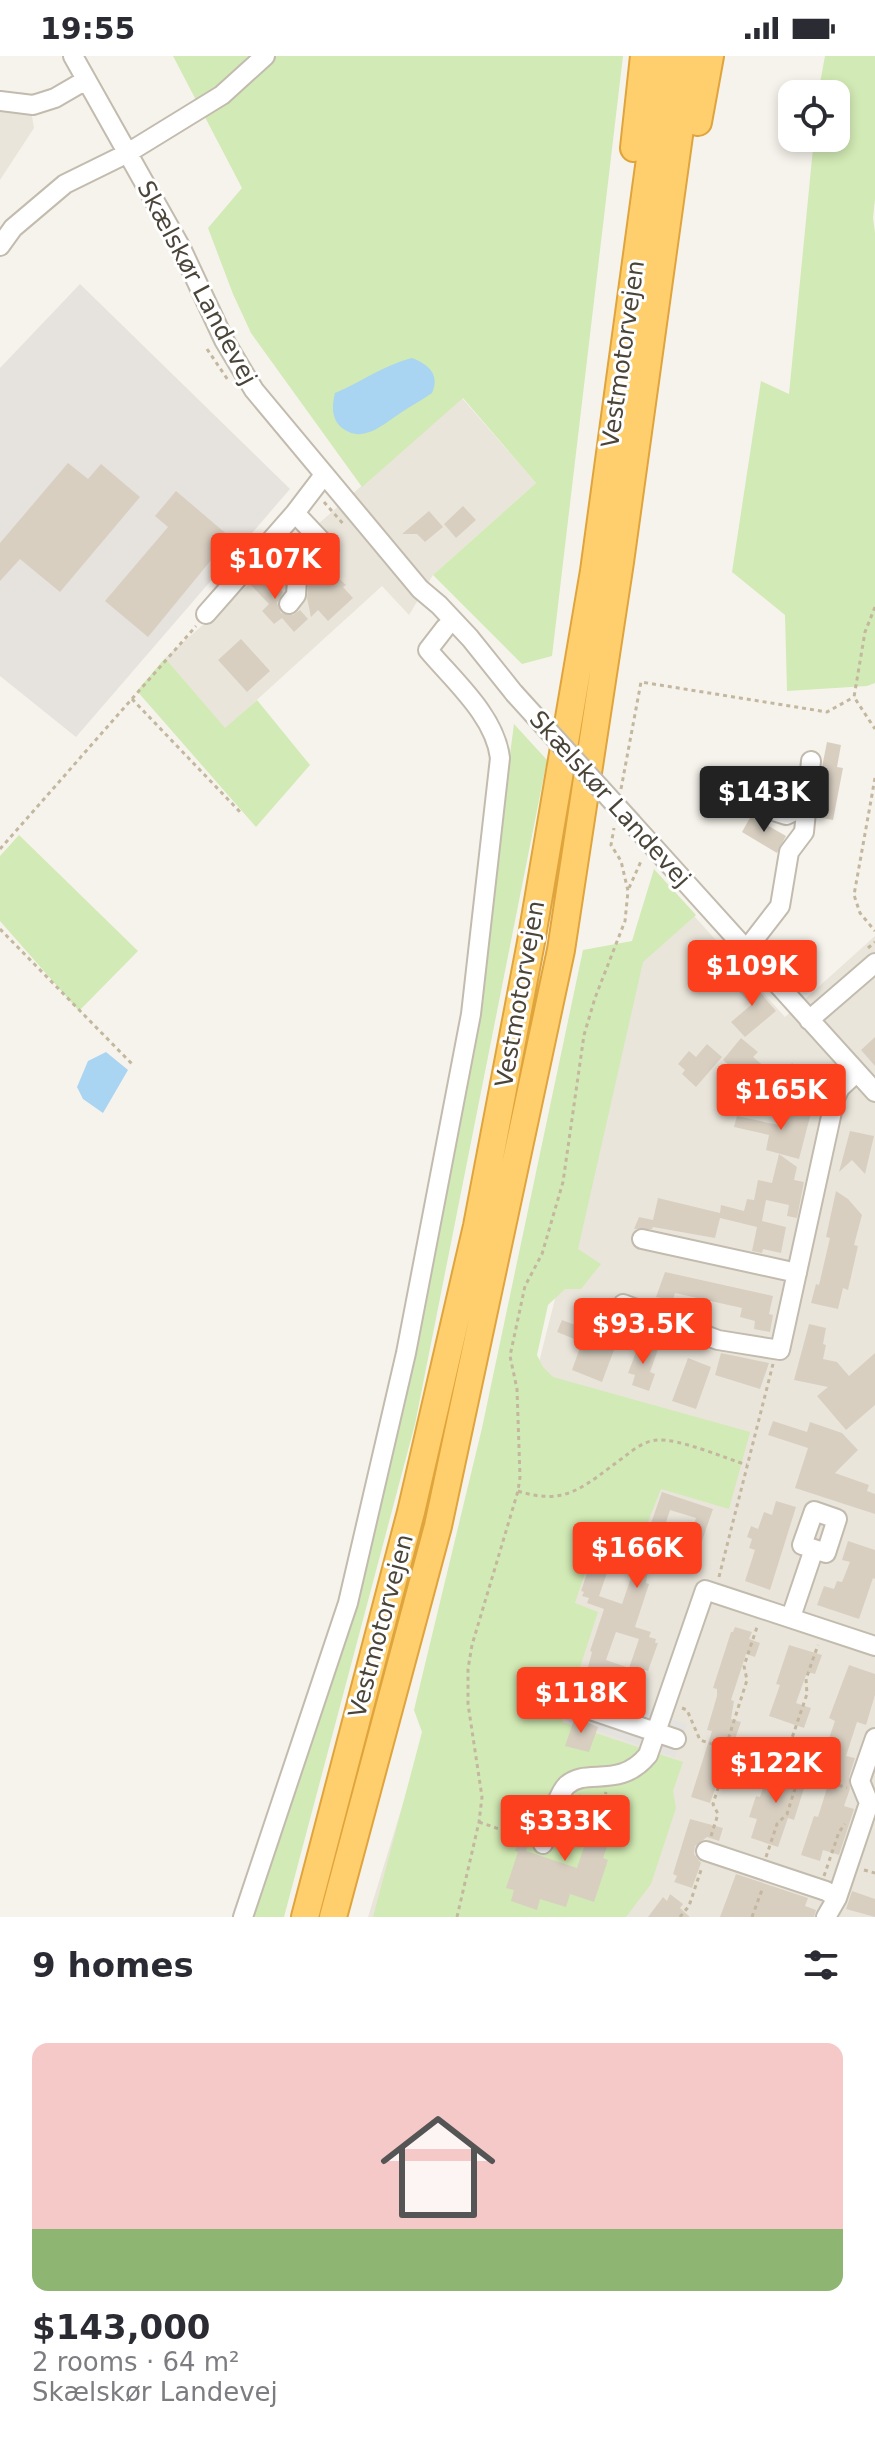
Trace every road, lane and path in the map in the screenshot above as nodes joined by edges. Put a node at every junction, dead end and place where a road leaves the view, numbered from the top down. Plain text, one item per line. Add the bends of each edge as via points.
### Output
1 (73, 56) edge
2 (265, 56) edge
3 (644, 56) edge
4 (664, 56) edge
5 (690, 56) edge
6 (710, 56) edge
7 (86, 80) junction
8 (0, 101) edge
9 (126, 154) junction
10 (0, 246) edge
11 (643, 395) junction
12 (324, 475) junction
13 (295, 513) junction
14 (265, 547) junction
15 (329, 549) dead end
16 (423, 592) junction
17 (289, 604) dead end
18 (875, 607) edge
19 (206, 614) joint
20 (585, 620) junction
21 (445, 628) junction
22 (510, 688) junction
23 (854, 697) junction
24 (132, 699) junction
25 (875, 729) edge
26 (811, 761) dead end
27 (875, 778) edge
28 (619, 801) dead end
29 (755, 805) dead end
30 (805, 806) junction
31 (242, 814) dead end
32 (624, 819) junction
33 (652, 847) junction
34 (0, 849) edge
35 (628, 891) junction
36 (0, 929) edge
37 (875, 931) edge
38 (746, 950) junction
39 (875, 963) edge
40 (809, 1020) junction
41 (134, 1066) dead end
42 (857, 1072) junction
43 (875, 1092) edge
44 (642, 1239) dead end
45 (797, 1273) junction
46 (623, 1304) dead end
47 (780, 1350) junction
48 (747, 1465) junction
49 (518, 1491) junction
50 (814, 1549) dead end
51 (715, 1593) junction
52 (763, 1609) junction
53 (791, 1617) junction
54 (823, 1629) junction
55 (875, 1646) edge
56 (567, 1702) dead end
57 (667, 1705) junction
58 (657, 1733) junction
59 (875, 1738) edge
60 (676, 1739) dead end
61 (725, 1748) junction
62 (782, 1767) junction
63 (800, 1773) junction
64 (860, 1781) junction
65 (562, 1791) junction
66 (601, 1805) dead end
67 (479, 1822) junction
68 (847, 1822) dead end
69 (543, 1844) joint
70 (706, 1851) dead end
71 (765, 1871) junction
72 (819, 1889) junction
73 (837, 1898) junction
74 (243, 1917) edge
75 (305, 1917) edge
76 (333, 1917) edge
77 (457, 1917) edge
78 (752, 1917) edge
79 (826, 1917) edge

1 - 7 street, Skælskør Landevej
2 - 9 street via 222,95
3 - 20 highway via 586,547
4 - 20 highway, Vestmotorvejen
5 - 11 highway, Vestmotorvejen
6 - 11 highway via 663,328
7 - 8 street via 33,105
7 - 9 street, Skælskør Landevej
9 - 10 street via 65,184 13,228
9 - 12 street, Skælskør Landevej via 254,390
11 - 76 highway, Vestmotorvejen via 561,950 438,1526
12 - 13 street
12 - 16 street, Skælskør Landevej
13 - 14 street
13 - 15 street
14 - 17 street via 297,580
14 - 19 street
16 - 21 street, Skælskør Landevej
16 - 22 street, Skælskør Landevej
18 - 23 path via 865,632
19 - 24 path
20 - 75 highway, Vestmotorvejen via 477,1226 411,1512
21 - 22 street, Skælskør Landevej
21 - 74 street via 428,650 488,720 500,758 471,1014 406,1353 348,1603
22 - 32 street, Skælskør Landevej, bridge
23 - 25 path
23 - 28 path via 827,712 641,682
24 - 31 path
24 - 34 path
26 - 30 street
27 - 37 path via 854,895
29 - 30 street via 786,815
30 - 38 street via 804,832 789,852 780,906
32 - 33 street, Skælskør Landevej
32 - 35 path via 611,845
33 - 35 path
33 - 38 street, Skælskør Landevej
35 - 49 path via 625,921 584,1035 563,1182 542,1254 525,1286 510,1356 517,1389
36 - 41 path
38 - 40 street, Skælskør Landevej
39 - 40 street
40 - 42 street, Skælskør Landevej
42 - 43 street, Skælskør Landevej
42 - 45 street via 835,1098
44 - 45 street
45 - 47 street
46 - 47 street via 718,1340
47 - 48 path
48 - 49 path via 656,1440 568,1495 538,1498
48 - 51 path
49 - 67 path via 468,1669 482,1797
50 - 53 street
51 - 52 street
51 - 57 street via 705,1590
52 - 53 street
52 - 61 path
53 - 54 street
54 - 55 street
54 - 62 path
56 - 58 street
57 - 58 street
57 - 61 path via 687,1710 700,1740
58 - 60 street
58 - 65 street via 648,1755 630,1772 579,1779
59 - 64 street
61 - 62 path
62 - 63 path
63 - 64 path via 846,1788 857,1789
63 - 71 path via 787,1814 777,1824
64 - 73 street via 869,1803
65 - 66 path
65 - 69 street
67 - 69 path
67 - 77 path
68 - 72 path
70 - 71 street
71 - 72 street
71 - 78 path
72 - 73 street
73 - 79 street

